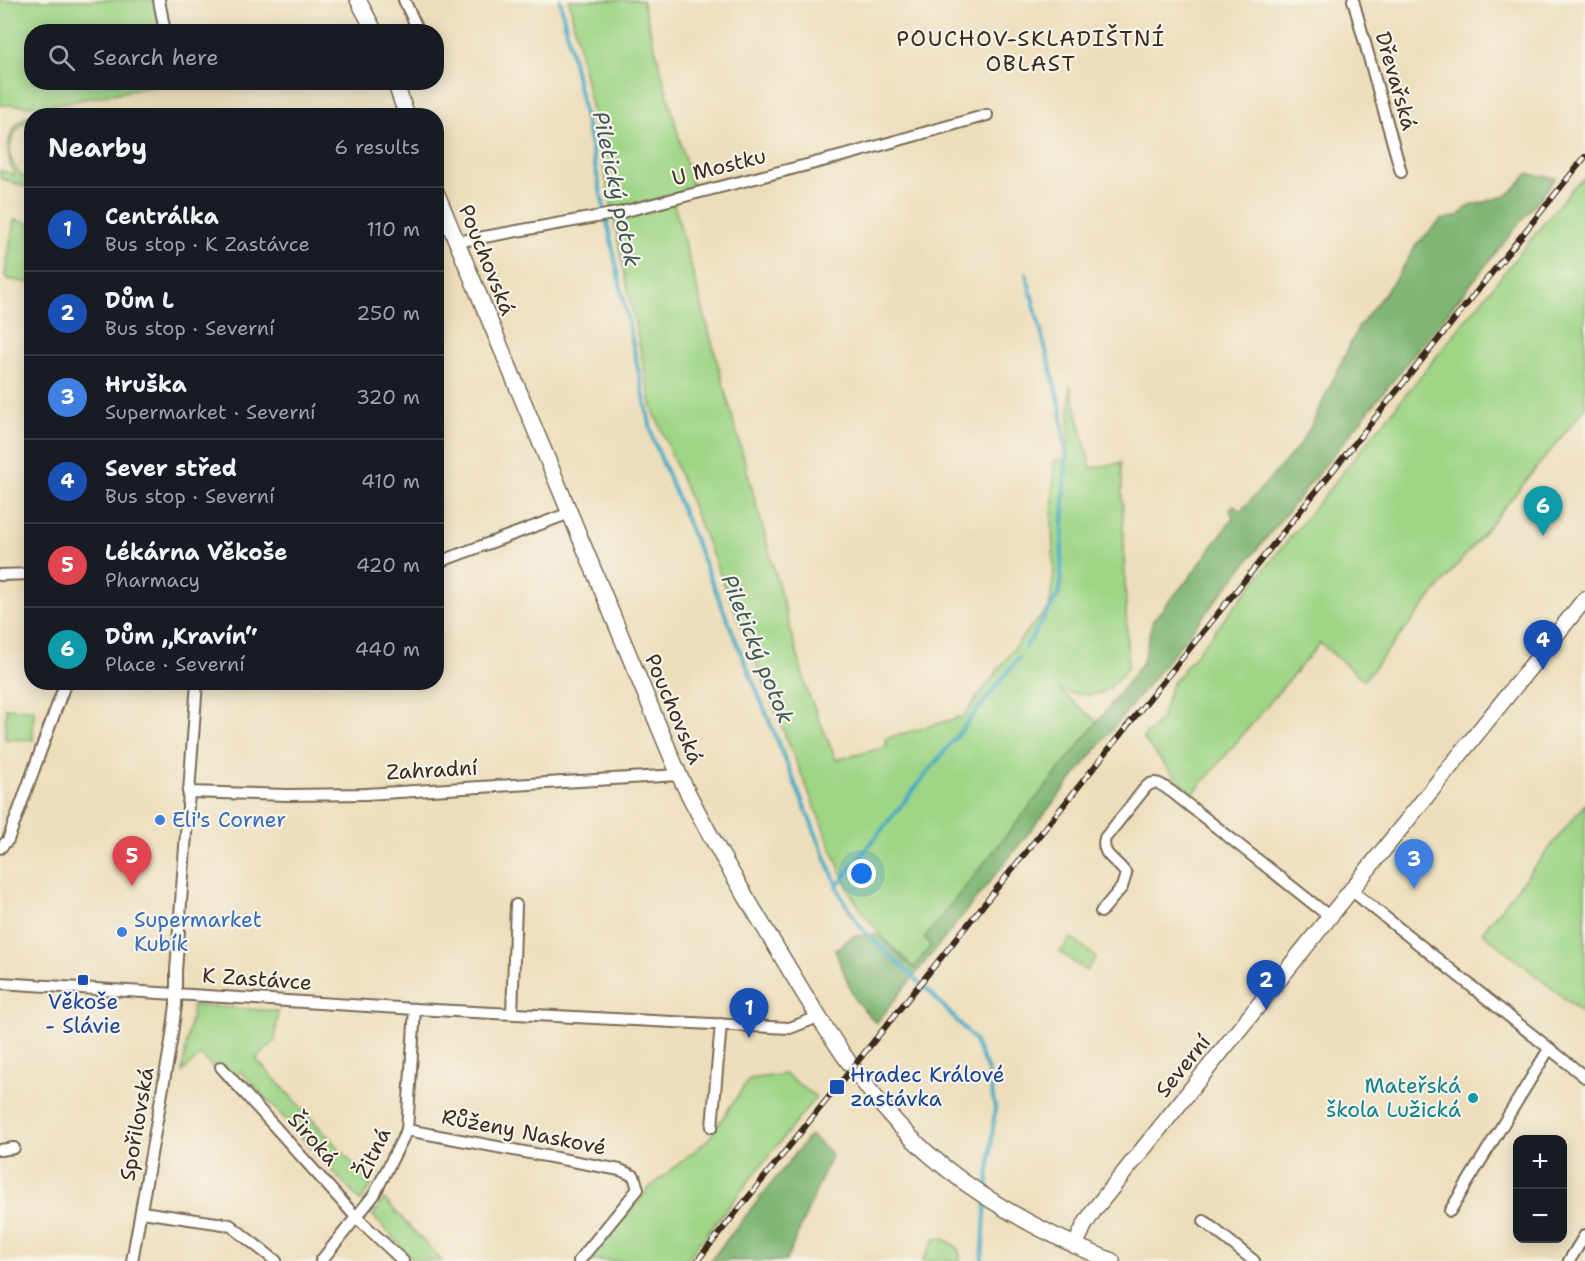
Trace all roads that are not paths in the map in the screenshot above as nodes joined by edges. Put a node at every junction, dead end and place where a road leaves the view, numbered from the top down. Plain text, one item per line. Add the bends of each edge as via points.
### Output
1 (159, 0) edge
2 (358, 0) edge
3 (404, 0) edge
4 (1353, 0) edge
5 (164, 24) edge
6 (371, 24) edge
7 (414, 24) edge
8 (400, 90) edge
9 (405, 108) edge
10 (987, 116) dead end
11 (1401, 172) dead end
12 (444, 212) edge
13 (456, 242) junction
14 (570, 513) junction
15 (444, 560) edge
16 (24, 574) edge
17 (0, 575) edge
18 (1585, 599) edge
19 (63, 690) edge
20 (196, 690) edge
21 (679, 775) junction
22 (188, 792) junction
23 (0, 848) edge
24 (1351, 891) junction
25 (516, 906) dead end
26 (1101, 912) dead end
27 (1330, 916) junction
28 (0, 982) edge
29 (176, 994) junction
30 (415, 1009) junction
31 (512, 1013) junction
32 (818, 1017) junction
33 (721, 1024) junction
34 (1549, 1049) junction
35 (221, 1067) dead end
36 (1585, 1077) edge
37 (712, 1127) dead end
38 (406, 1130) junction
39 (14, 1148) dead end
40 (0, 1150) edge
41 (1450, 1211) dead end
42 (142, 1212) junction
43 (356, 1217) junction
44 (1204, 1221) dead end
45 (1585, 1235) edge
46 (1076, 1246) junction
47 (132, 1261) edge
48 (276, 1261) edge
49 (321, 1261) edge
50 (403, 1261) edge
51 (579, 1261) edge
52 (1112, 1261) edge
53 (1254, 1261) edge
54 (1569, 1261) edge

1 - 5 street
2 - 6 street
3 - 7 street
4 - 11 street, Dřevařská
8 - 9 street
10 - 13 street, U Mostku via 618,213
12 - 13 street, Pouchovská
13 - 14 street, Pouchovská
14 - 15 street
14 - 21 street, Pouchovská
16 - 17 street
18 - 24 street, Severní
19 - 23 street via 8,840
20 - 22 street, Spořilovská
21 - 22 street, Zahradní via 366,794
21 - 32 street, Pouchovská via 703,824
22 - 29 street, Spořilovská
24 - 27 street, Severní
24 - 34 street
25 - 31 street
26 - 27 street via 1122,887 1126,874 1105,852 1105,838 1146,787 1155,782
27 - 46 street, Severní via 1094,1210
28 - 29 street, K Zastávce
29 - 30 street, K Zastávce
29 - 42 street, Spořilovská
30 - 31 street, K Zastávce
30 - 38 street, Žitná
31 - 33 street, K Zastávce
32 - 33 street, K Zastávce via 790,1028
32 - 46 street, Pouchovská via 884,1109 916,1142 1010,1213
33 - 37 street
34 - 36 street
34 - 41 street
35 - 43 street, Široká
38 - 43 street, Žitná via 374,1195
38 - 51 street, Růženy Naskové via 620,1170 634,1176 638,1189
39 - 40 street
42 - 47 street, Spořilovská
42 - 48 street via 230,1225
43 - 49 street, Žitná
43 - 50 street, Široká
44 - 53 street
45 - 54 street
46 - 52 street

